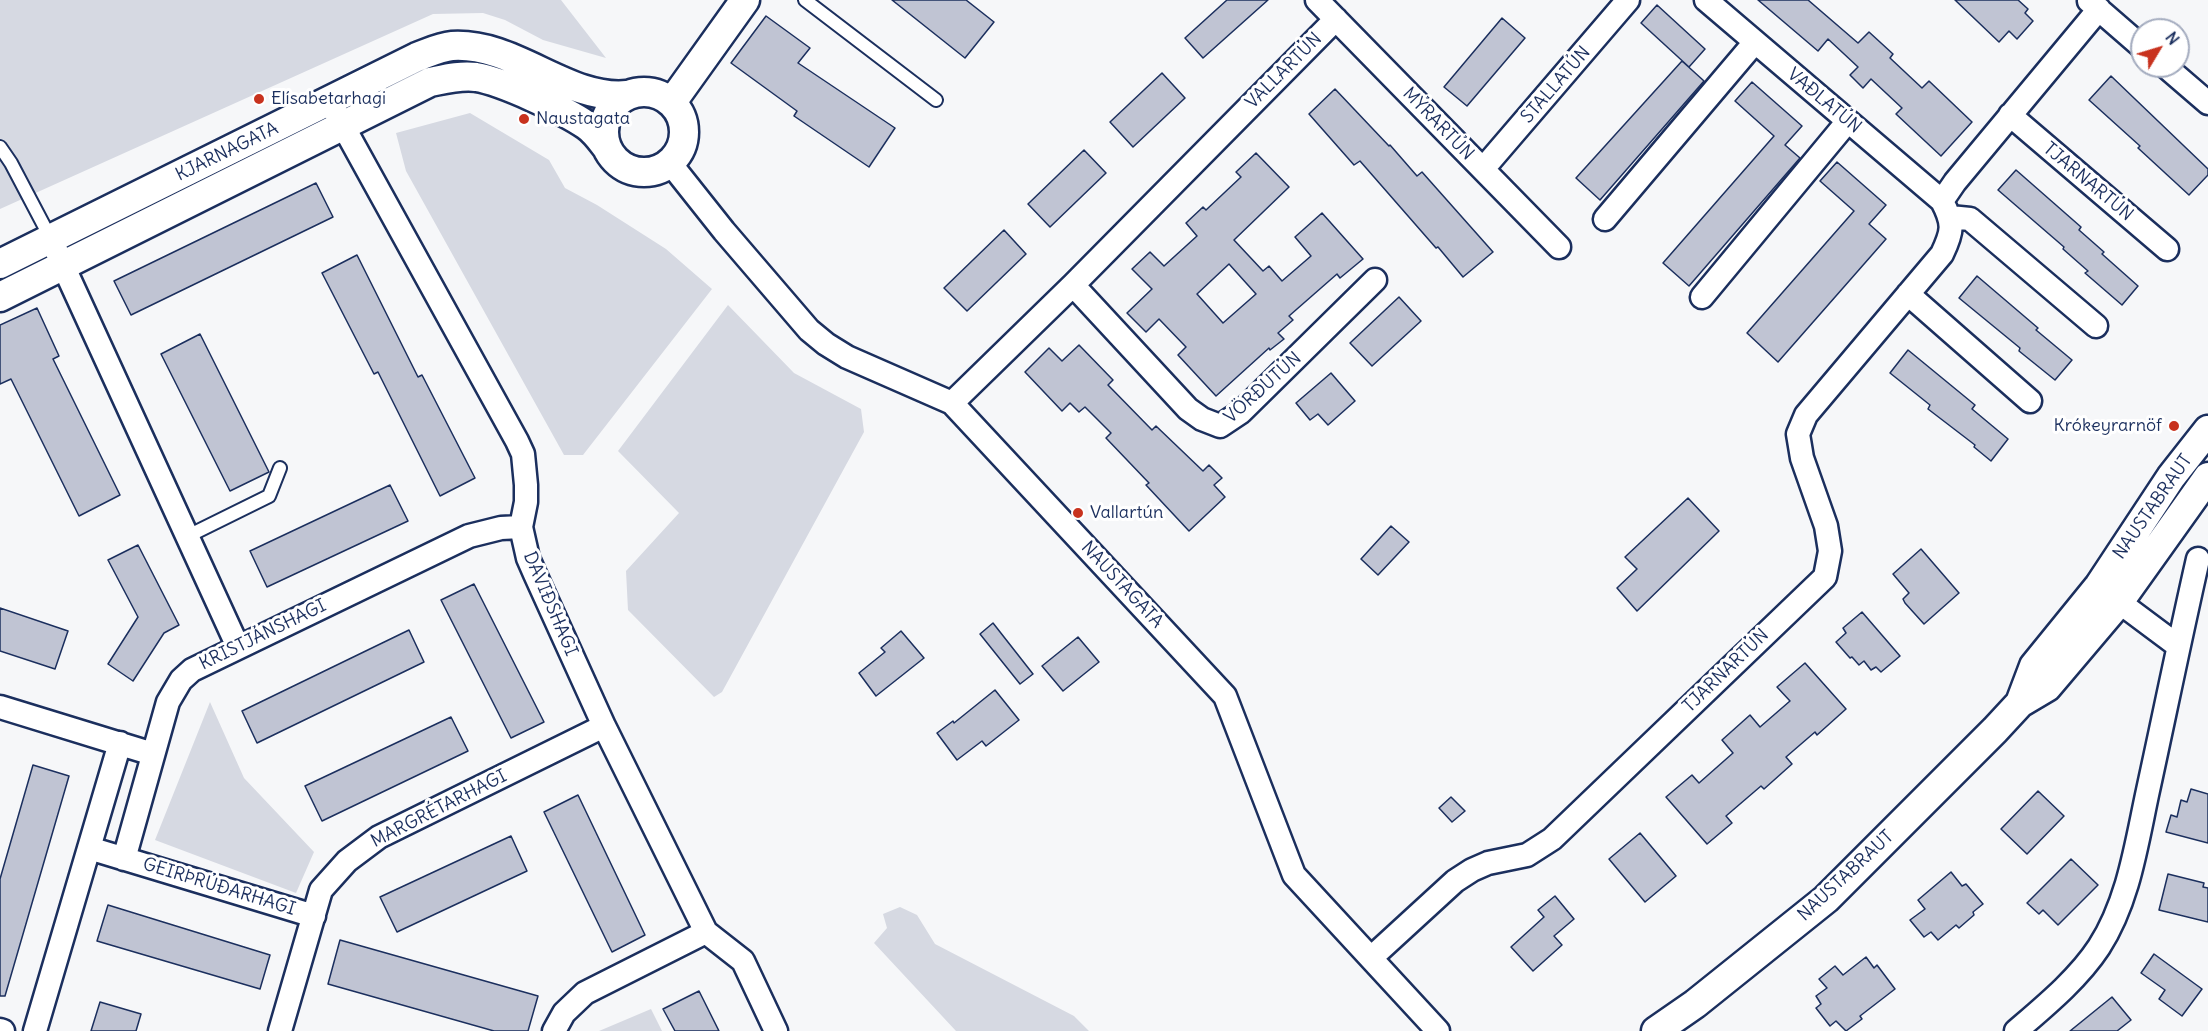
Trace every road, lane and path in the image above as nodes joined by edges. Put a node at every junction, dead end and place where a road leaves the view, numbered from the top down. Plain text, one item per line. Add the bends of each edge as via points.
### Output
1 (745, 0) edge
2 (805, 0) edge
3 (1317, 0) edge
4 (1628, 0) edge
5 (1706, 0) edge
6 (2093, 5) edge
7 (1336, 19) junction
8 (2130, 37) edge
9 (1755, 42) junction
10 (2178, 78) edge
11 (627, 95) junction
12 (936, 100) dead end
13 (330, 101) junction
14 (672, 102) junction
15 (2208, 103) edge
16 (2010, 116) junction
17 (1848, 121) junction
18 (345, 127) junction
19 (0, 147) edge
20 (608, 149) junction
21 (670, 163) junction
22 (1483, 169) junction
23 (1946, 209) junction
24 (1605, 219) dead end
25 (51, 238) junction
26 (1559, 247) dead end
27 (2167, 249) dead end
28 (0, 264) edge
29 (64, 265) junction
30 (1375, 280) dead end
31 (1073, 285) junction
32 (1908, 294) junction
33 (0, 297) edge
34 (1702, 297) dead end
35 (2096, 326) dead end
36 (2030, 401) dead end
37 (952, 402) junction
38 (2208, 430) edge
39 (280, 468) dead end
40 (2208, 477) edge
41 (521, 527) junction
42 (188, 536) junction
43 (2198, 559) dead end
44 (2109, 594) junction
45 (238, 646) junction
46 (2178, 646) junction
47 (0, 707) edge
48 (604, 726) junction
49 (120, 743) junction
50 (153, 754) junction
51 (89, 848) junction
52 (124, 859) junction
53 (314, 916) junction
54 (706, 932) junction
55 (1371, 958) junction
56 (287, 1029) edge
57 (36, 1031) edge
58 (554, 1031) edge
59 (776, 1031) edge
60 (1438, 1031) edge
61 (1656, 1031) edge
62 (2016, 1031) edge

1 - 14 street
2 - 12 lane
3 - 7 street, MÝRARTÚN
4 - 22 street, STALLATÚN
5 - 9 street, VAÐLATÚN
6 - 8 street
6 - 16 street, TJARNARTÚN
7 - 22 street, MÝRARTÚN
7 - 31 street, VALLARTÚN
9 - 17 street, VAÐLATÚN
9 - 24 street
10 - 15 street
11 - 13 street, KJARNAGATA via 583,88 485,49 451,46 417,57
11 - 14 street via 651,92
11 - 20 street via 613,107 604,124
13 - 18 street, DAVIÐSHAGI
13 - 25 street, KJARNAGATA
14 - 21 street via 680,112 685,135 682,147
16 - 23 street, TJARNARTÚN via 1955,182
16 - 27 street, TJARNARTÚN
17 - 23 street, VAÐLATÚN
17 - 34 street
18 - 20 street, KJARNAGATA via 430,82 476,77 523,93 577,120
18 - 29 street, KJARNAGATA
18 - 41 street, DAVIÐSHAGI via 518,441 526,485
19 - 25 lane
20 - 21 street via 615,160 640,172 654,171
21 - 37 street, NAUSTAGATA via 809,330 847,357
22 - 26 street, MÝRARTÚN
23 - 32 street, TJARNARTÚN via 1952,233 1942,254
23 - 35 street via 1970,219
25 - 28 street, KJARNAGATA
25 - 29 street
29 - 33 street, KJARNAGATA
29 - 42 street
30 - 31 street, VÖRÐUTÚN via 1241,412 1220,426 1188,409
31 - 37 street, VALLARTÚN
32 - 36 street
32 - 55 street, TJARNARTÚN via 1806,415 1798,434 1802,459 1826,526 1830,551 1825,577 1552,839 1527,855 1472,870
37 - 55 street, NAUSTAGATA via 1225,696 1294,874
38 - 44 street, NAUSTABRAUT via 2171,477
39 - 42 lane via 269,496
40 - 44 street, NAUSTABRAUT
41 - 45 street, KRISTJÁNSHAGI via 469,536
41 - 48 street, DAVIÐSHAGI via 528,558
42 - 45 street
43 - 46 street
44 - 46 street
44 - 61 street, NAUSTABRAUT via 2047,687 2019,703 1826,899
45 - 50 street, KRISTJÁNSHAGI via 181,680 168,702
46 - 62 street via 2136,847 2118,911 2099,947 2078,972
47 - 49 street
48 - 53 street, MARGRÉTARHAGI via 379,837 347,861 321,890
48 - 54 street, DAVIÐSHAGI
49 - 50 street
49 - 51 street
50 - 52 street, KRISTJÁNSHAGI
51 - 52 street
51 - 57 street
52 - 53 street, GEIRÞRÚÐARHAGI
53 - 56 street, MARGRÉTARHAGI
54 - 58 street via 585,993 564,1013
54 - 59 street, DAVIÐSHAGI via 743,961
55 - 60 street, NAUSTAGATA

